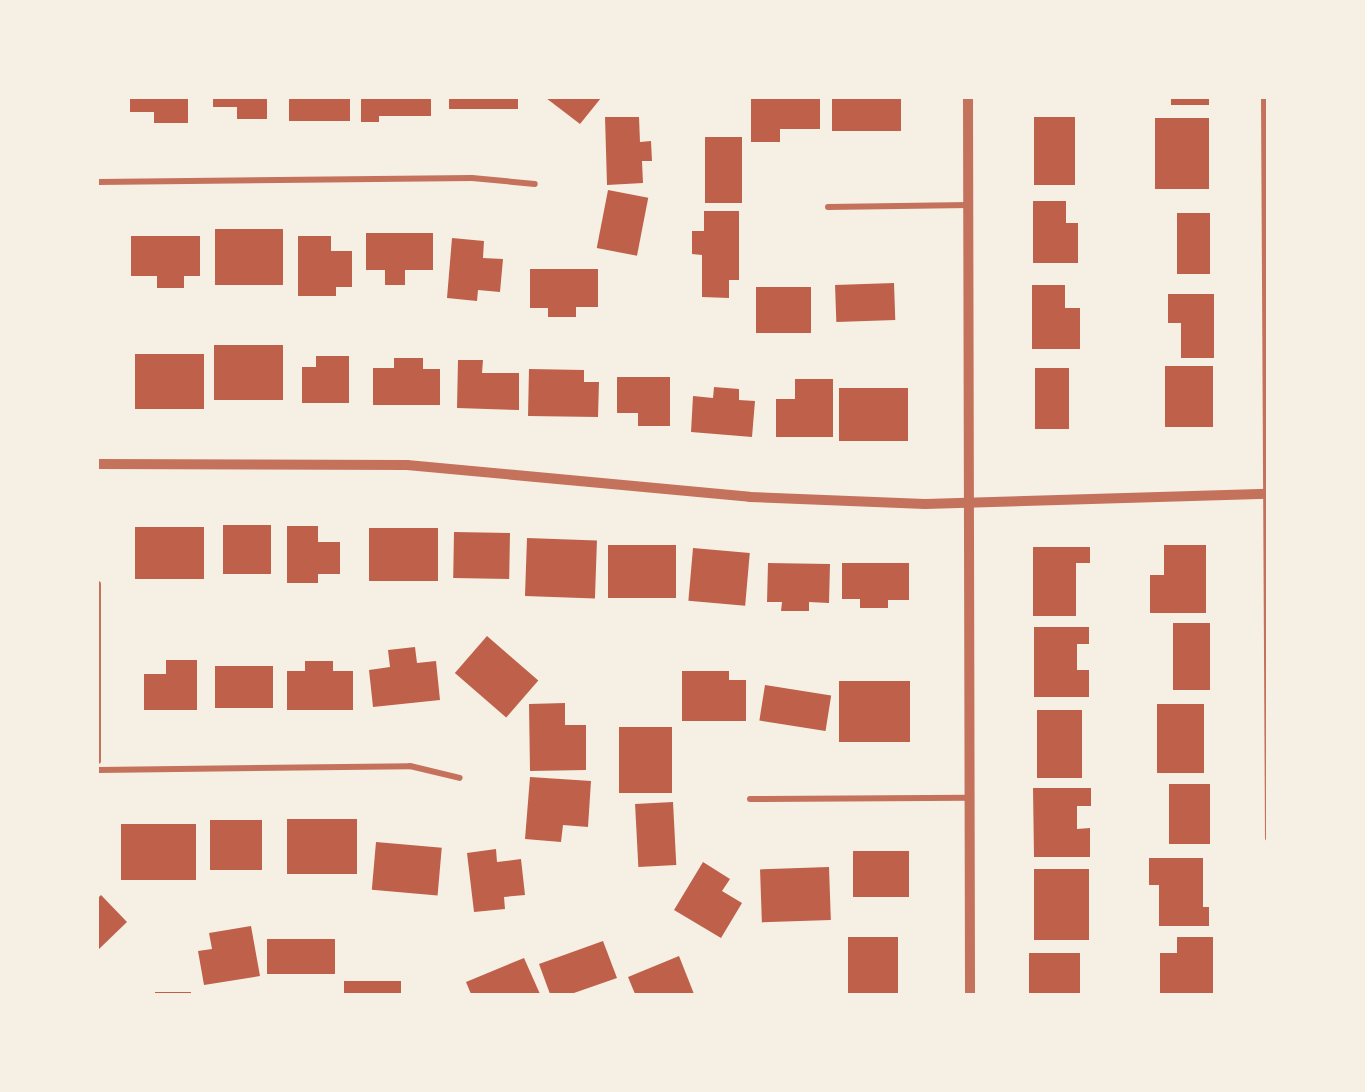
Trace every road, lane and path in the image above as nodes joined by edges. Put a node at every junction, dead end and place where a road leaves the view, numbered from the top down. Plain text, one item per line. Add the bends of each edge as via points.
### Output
1 (968, 98) edge
2 (1264, 98) edge
3 (98, 182) edge
4 (536, 184) dead end
5 (969, 205) junction
6 (828, 207) dead end
7 (98, 464) edge
8 (1267, 494) edge
9 (969, 503) junction
10 (98, 584) edge
11 (98, 760) edge
12 (98, 770) edge
13 (460, 778) dead end
14 (750, 798) dead end
15 (968, 798) junction
16 (1268, 838) edge
17 (970, 994) edge

1 - 5 street
2 - 8 street
3 - 4 street via 472,177
5 - 6 street
5 - 9 street
7 - 9 street via 406,465 750,497
8 - 9 street
8 - 16 street
9 - 15 street
10 - 11 street
12 - 13 street via 410,766
14 - 15 street
15 - 17 street

